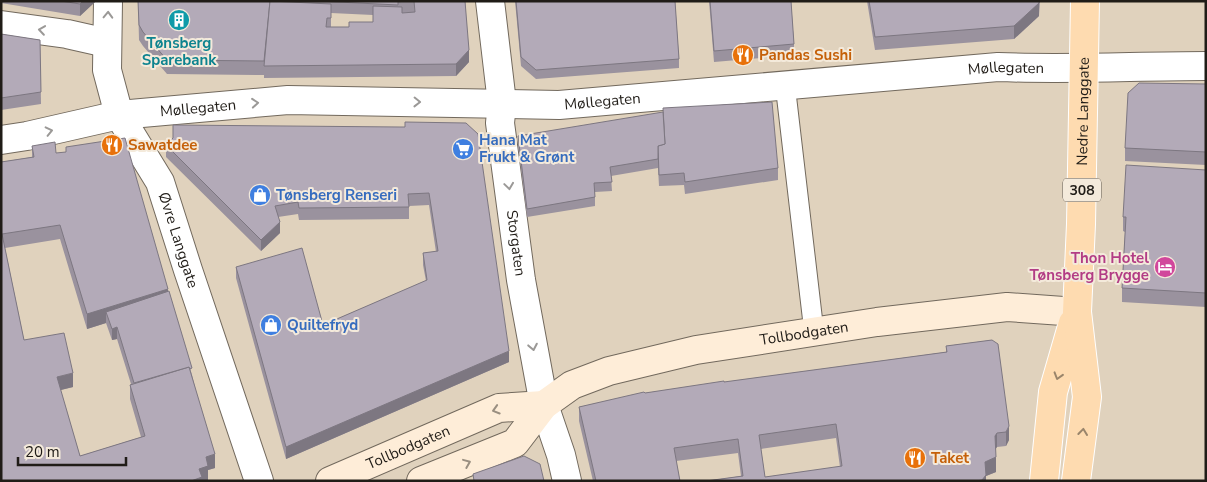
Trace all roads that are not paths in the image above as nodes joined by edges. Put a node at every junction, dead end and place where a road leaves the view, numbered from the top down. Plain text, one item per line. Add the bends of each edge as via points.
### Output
1 (108, 1) edge
2 (490, 1) edge
3 (1085, 1) edge
4 (1, 25) edge
5 (107, 43) junction
6 (1206, 66) edge
7 (1085, 68) junction
8 (786, 84) junction
9 (502, 103) junction
10 (119, 115) junction
11 (1, 140) edge
12 (1077, 312) junction
13 (814, 332) junction
14 (544, 405) junction
15 (259, 481) edge
16 (330, 481) edge
17 (421, 481) edge
18 (567, 481) edge
19 (1044, 481) edge
20 (1076, 481) edge

5 -> 1 street, Øvre Langgate
2 - 9 street, Storgaten
3 - 7 main road, Nedre Langgate / 308
5 -> 4 street
5 - 10 street, Øvre Langgate via 107,70
6 - 7 street, Møllegaten
7 - 8 street, Møllegaten via 998,67
7 - 12 main road, Nedre Langgate / 308
8 - 9 street, Møllegaten via 559,104
8 - 13 lane
10 -> 9 street, Møllegaten via 288,100
9 -> 14 street, Storgaten via 500,123 521,280
11 -> 10 street, Møllegaten
10 - 15 street, Øvre Langgate via 160,182
12 - 13 main road, Tollbodgaten via 1007,307
12 -> 19 main road, Nedre Langgate / 308 via 1053,392
20 -> 12 main road, Nedre Langgate / 308 via 1087,397
13 - 14 main road, Tollbodgaten via 696,350 609,371 572,385
14 -> 16 main road, Tollbodgaten via 499,408
17 -> 14 main road, Tollbodgaten via 515,444
14 - 18 street, Storgaten

